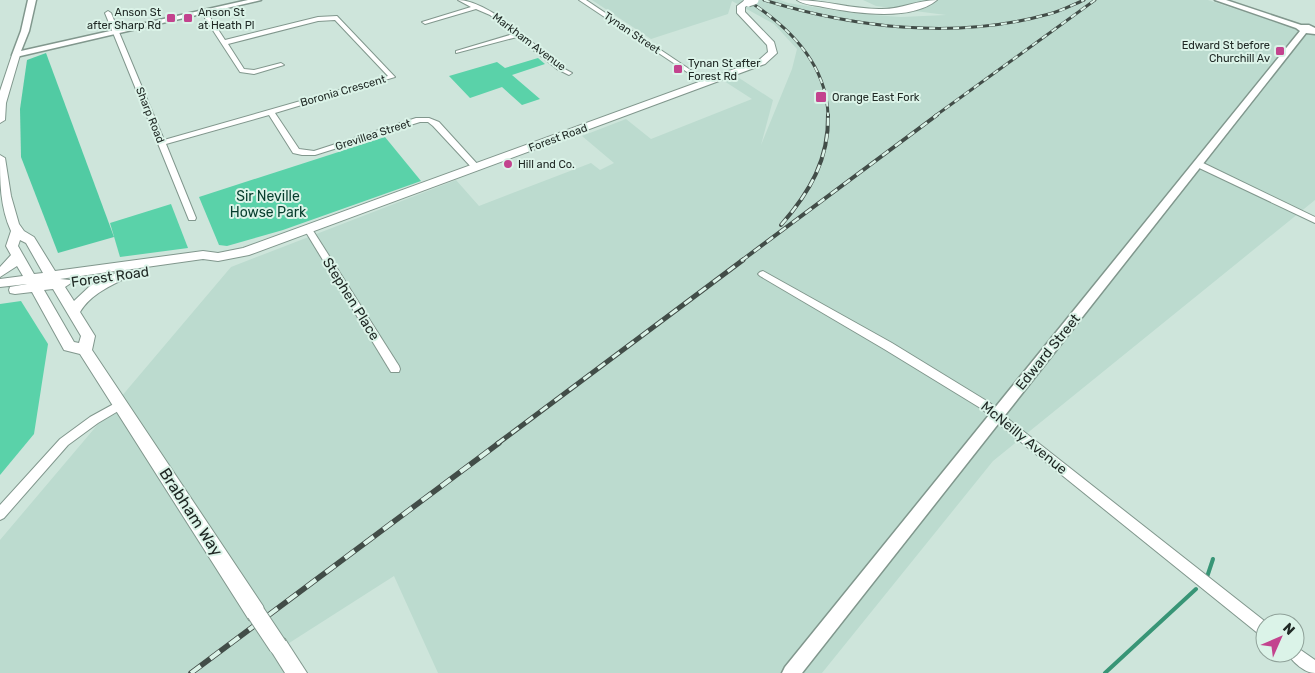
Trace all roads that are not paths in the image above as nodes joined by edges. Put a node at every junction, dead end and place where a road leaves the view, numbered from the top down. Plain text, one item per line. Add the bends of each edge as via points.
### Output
1 (32, 0) edge
2 (257, 0) edge
3 (461, 0) edge
4 (582, 0) edge
5 (801, 0) edge
6 (933, 0) edge
7 (1219, 0) edge
8 (751, 1) edge
9 (476, 7) junction
10 (204, 12) junction
11 (108, 13) dead end
12 (426, 22) dead end
13 (1310, 29) edge
14 (117, 32) junction
15 (518, 35) junction
16 (223, 43) junction
17 (458, 52) dead end
18 (16, 55) junction
19 (281, 65) dead end
20 (569, 73) dead end
21 (707, 83) junction
22 (271, 112) junction
23 (0, 120) edge
24 (162, 143) junction
25 (0, 158) edge
26 (1198, 164) junction
27 (476, 167) junction
28 (192, 218) dead end
29 (1315, 220) edge
30 (308, 229) junction
31 (17, 232) junction
32 (17, 256) junction
33 (218, 257) junction
34 (0, 273) edge
35 (124, 274) junction
36 (763, 274) dead end
37 (54, 280) junction
38 (0, 283) edge
39 (32, 283) junction
40 (0, 292) edge
41 (74, 312) junction
42 (85, 350) junction
43 (395, 369) dead end
44 (121, 404) junction
45 (997, 415) junction
46 (0, 514) edge
47 (1255, 622) edge
48 (1305, 661) edge
49 (1315, 669) edge
50 (297, 673) edge
51 (791, 673) edge

1 - 18 street
2 - 10 street
3 - 9 street, Markham Avenue
4 - 21 street, Tynan Street
5 - 6 main road via 894,11
7 - 13 street
8 - 21 main road, Forest Road via 741,6 741,12 771,44 773,53 762,62
9 - 12 street
9 - 15 street, Markham Avenue via 492,14
10 - 14 street
10 - 16 street
11 - 14 street, Sharp Road
13 - 26 street, Edward Street
14 - 18 street
14 - 24 street, Sharp Road
15 - 17 street
15 - 20 street, Markham Avenue
16 - 19 street via 242,71 254,72
16 - 22 street, Boronia Crescent via 333,18 341,21 392,76
18 - 23 main road via 1,103
21 - 27 main road, Forest Road
22 - 24 street, Boronia Crescent
22 - 27 street, Grevillea Street via 296,151 302,154 315,153 419,120 429,120
24 - 28 street, Sharp Road
25 - 31 main road, Brabham Way via 8,207
26 - 29 street
26 - 45 street, Edward Street
27 - 30 main road, Forest Road
30 - 33 main road, Forest Road via 244,252
30 - 43 street, Stephen Place
31 - 32 main road, Brabham Way via 12,246
31 - 37 main road, Brabham Way via 30,240
32 - 34 main road
32 - 39 main road, Brabham Way
33 - 35 main road, Forest Road via 206,263
33 - 37 main road, Forest Road via 203,254
35 - 37 main road, Forest Road
35 - 41 main road via 82,298
36 - 45 street, McNeilly Avenue via 896,351
37 - 39 main road, Forest Road
37 - 41 main road, Brabham Way
38 - 39 main road, Forest Road
39 - 40 main road, Forest Road
39 - 42 main road, Brabham Way via 69,346
41 - 42 main road, Brabham Way via 88,336
42 - 44 main road, Brabham Way
44 - 46 street via 64,442
44 - 50 main road, Brabham Way, bridge
45 - 47 street, McNeilly Avenue
45 - 51 street, Edward Street
48 - 49 street

